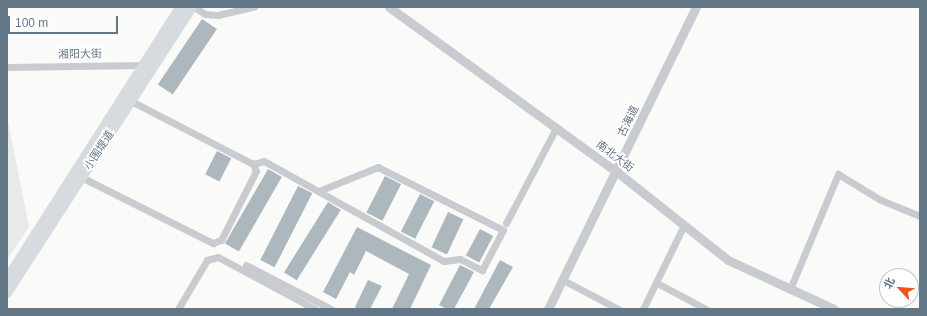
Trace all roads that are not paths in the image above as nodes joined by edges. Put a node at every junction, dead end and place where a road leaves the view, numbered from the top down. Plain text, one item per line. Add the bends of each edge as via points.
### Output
1 (180, 7) edge
2 (193, 7) edge
3 (254, 7) edge
4 (389, 7) edge
5 (696, 7) edge
6 (148, 66) junction
7 (7, 67) edge
8 (131, 101) junction
9 (556, 128) junction
10 (252, 164) junction
11 (616, 172) junction
12 (82, 178) junction
13 (319, 191) junction
14 (920, 216) edge
15 (506, 223) dead end
16 (684, 225) junction
17 (246, 265) dead end
18 (10, 266) edge
19 (7, 279) edge
20 (563, 280) junction
21 (657, 283) junction
22 (790, 288) junction
23 (7, 293) edge
24 (178, 309) edge
25 (315, 309) edge
26 (331, 309) edge
27 (548, 309) edge
28 (618, 309) edge
29 (643, 309) edge
30 (706, 309) edge
31 (834, 309) edge

1 - 6 main road, 小围堤道
2 - 3 street via 205,14 218,15
2 - 6 main road, 小围堤道
4 - 9 street, 南北大街
5 - 11 street, 古海道
6 - 7 street, 湘阳大街
6 - 8 main road, 小围堤道
6 - 18 main road, 小围堤道
8 - 10 street
8 - 12 main road, 小围堤道
9 - 11 street, 南北大街
9 - 15 street
10 - 12 street via 256,171 253,178 221,240 213,243
10 - 13 street via 264,161
11 - 16 street, 南北大街
11 - 20 street, 古海道
12 - 23 main road, 小围堤道
13 - 13 street via 373,224 444,261 460,259 482,270 503,230 378,166
14 - 22 street via 881,200 838,174
16 - 21 street
16 - 22 street, 南北大街 via 728,260
17 - 26 street
18 - 19 main road, 小围堤道
20 - 27 street, 古海道
20 - 28 street
21 - 29 street
21 - 30 street
22 - 31 street, 南北大街
24 - 25 street via 207,260 218,257

